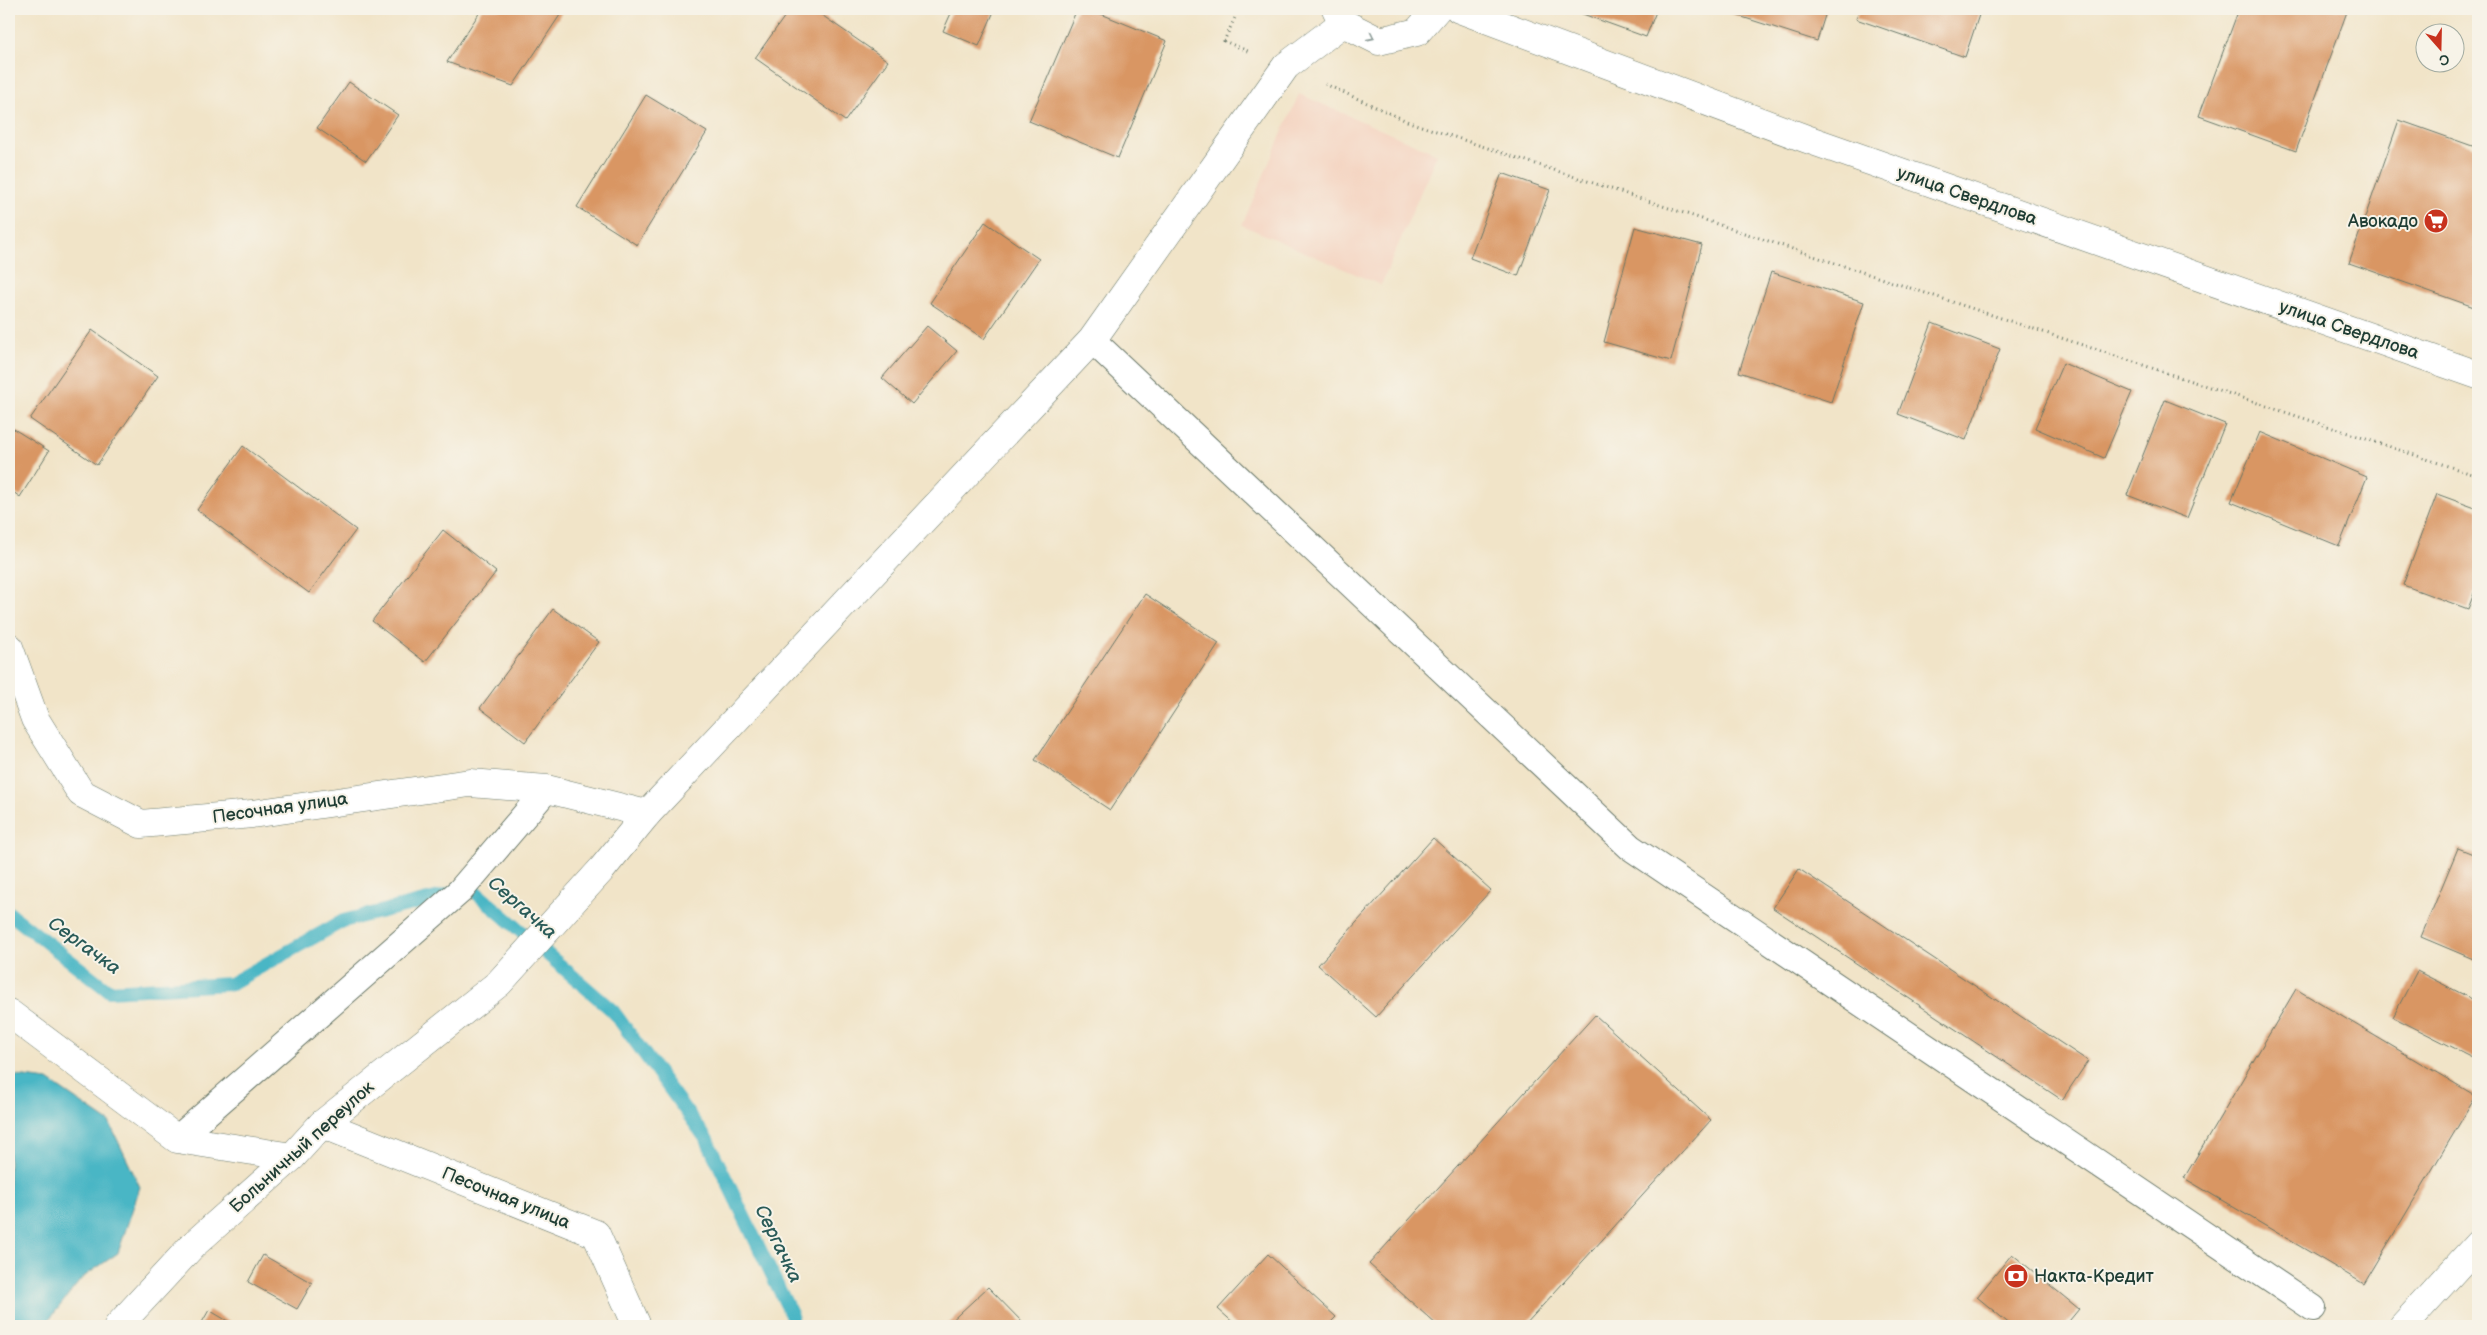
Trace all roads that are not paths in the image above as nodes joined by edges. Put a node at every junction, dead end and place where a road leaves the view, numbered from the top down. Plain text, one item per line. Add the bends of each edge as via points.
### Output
1 (1437, 9) edge
2 (1459, 9) edge
3 (1339, 16) edge
4 (1092, 340) junction
5 (2478, 375) edge
6 (9, 647) edge
7 (547, 789) junction
8 (647, 814) junction
9 (9, 1013) edge
10 (322, 1124) junction
11 (177, 1139) junction
12 (292, 1156) junction
13 (2478, 1244) edge
14 (2313, 1308) dead end
15 (118, 1326) edge
16 (637, 1326) edge
17 (2403, 1326) edge

3 -> 1 street via 1379,41 1417,32
2 - 5 street, улица Свердлова via 1807,140
3 - 4 street, Больничный переулок via 1286,66
4 - 8 street, Больничный переулок
4 - 14 lane via 1630,847
6 - 7 street, Песочная улица via 35,719 81,793 141,824 252,814 470,783
7 - 8 street, Песочная улица
7 - 11 lane via 460,891
8 - 10 street, Больничный переулок via 499,983
9 - 11 street
10 - 12 street, Больничный переулок
10 - 16 street, Песочная улица via 596,1234
11 - 12 street
12 - 15 street, Больничный переулок via 193,1244
13 - 17 street

